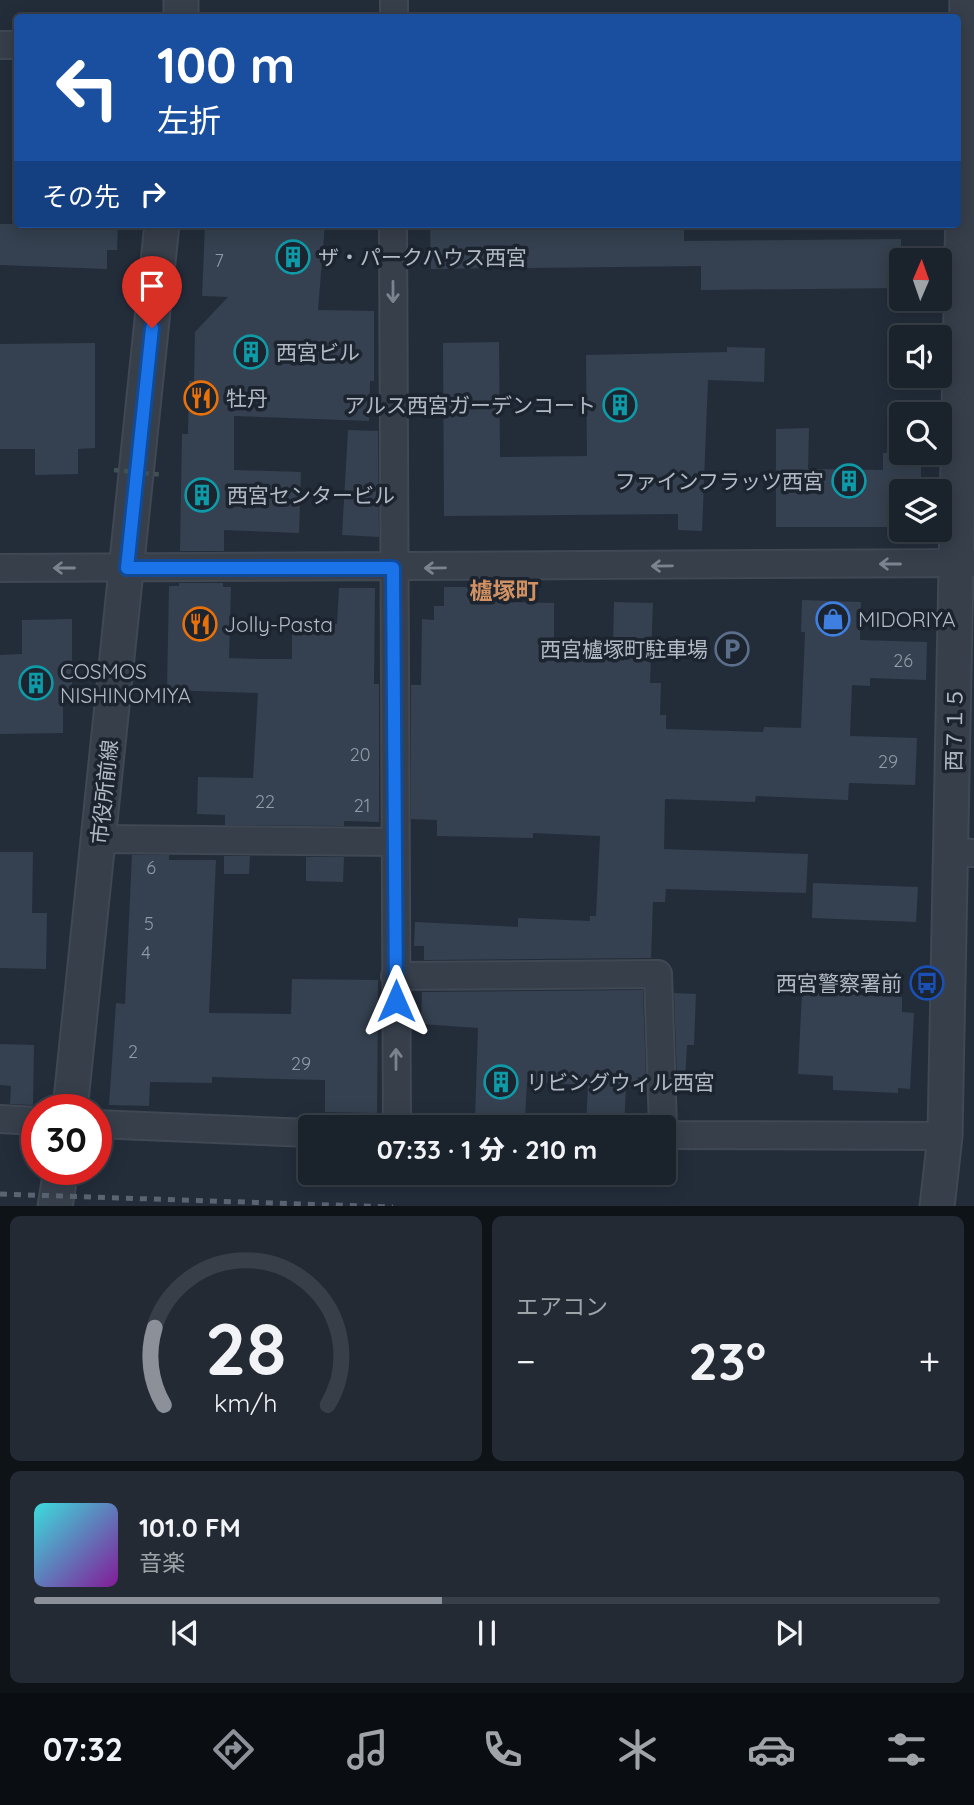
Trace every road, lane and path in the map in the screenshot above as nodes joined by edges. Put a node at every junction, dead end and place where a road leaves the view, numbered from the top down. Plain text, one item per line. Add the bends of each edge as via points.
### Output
1 (967, 0) edge
2 (966, 39) edge
3 (162, 228) edge
4 (393, 228) edge
5 (114, 470) dead end
6 (163, 475) dead end
7 (966, 563) edge
8 (0, 568) edge
9 (127, 568) junction
10 (393, 568) junction
11 (99, 839) junction
12 (394, 842) junction
13 (963, 852) edge
14 (396, 976) junction
15 (72, 1094) edge
16 (397, 1115) edge
17 (663, 1115) edge
18 (0, 1119) edge
19 (21, 1120) edge
20 (112, 1125) edge
21 (298, 1132) edge
22 (960, 1132) edge
23 (676, 1135) edge
24 (58, 1185) edge
25 (55, 1206) edge
26 (937, 1206) edge

1 - 2 street, 西７１５
2 - 7 street, 西７１５
3 - 9 street, 市役所前線
4 -> 10 street
5 - 6 path, bridge
7 -> 10 street
7 - 13 street, 西７１５
9 -> 8 street
9 - 10 street
9 - 11 street, 市役所前線
10 - 12 street
11 - 12 street
11 - 15 street, 市役所前線
12 - 14 street
13 - 22 street, 西７１５
16 -> 14 street
14 - 17 street via 658,974
18 - 19 street
20 - 21 street
22 - 23 street
22 - 26 street, 西７１５
24 - 25 street

